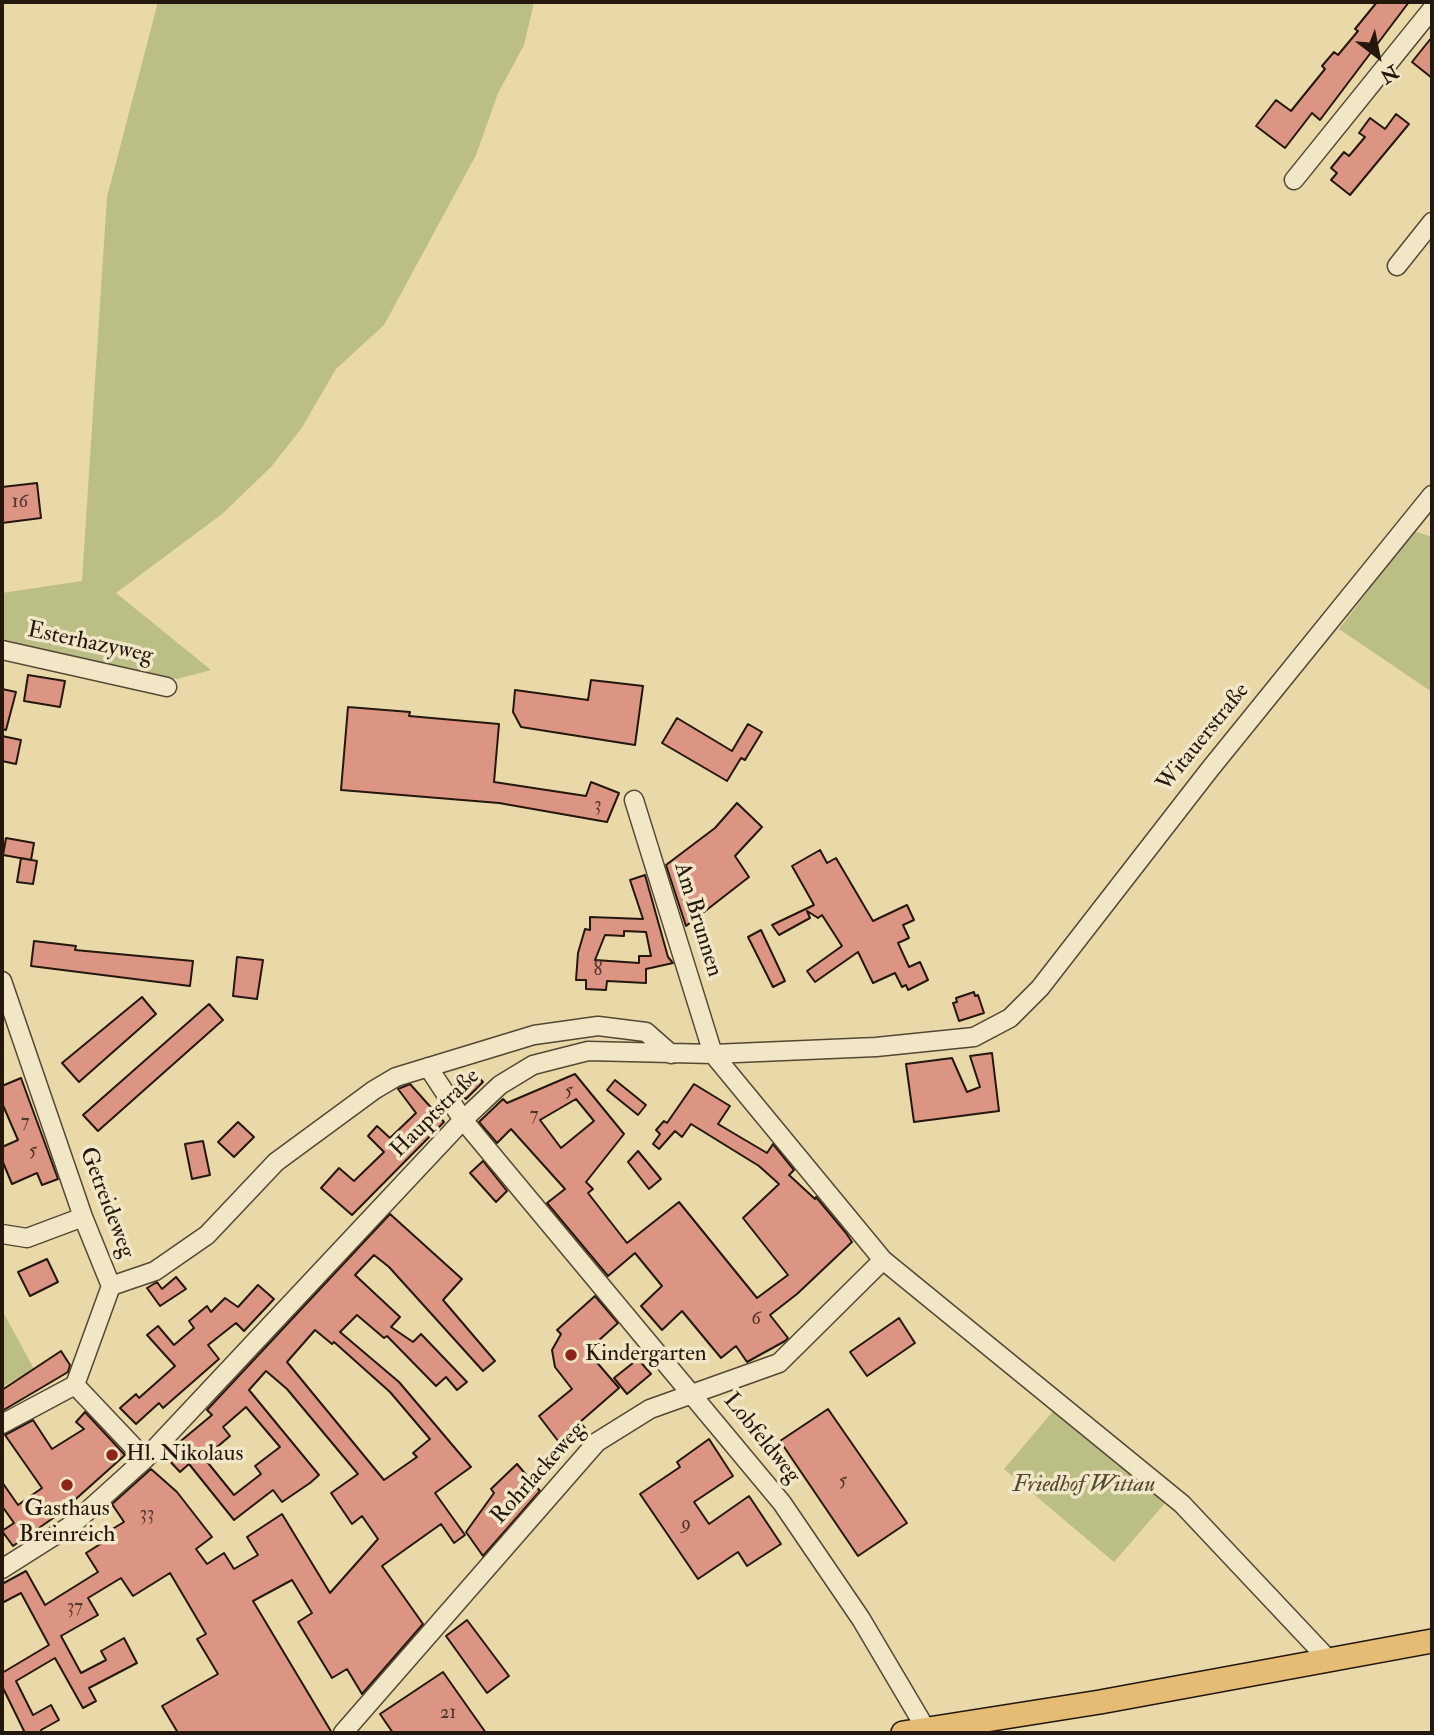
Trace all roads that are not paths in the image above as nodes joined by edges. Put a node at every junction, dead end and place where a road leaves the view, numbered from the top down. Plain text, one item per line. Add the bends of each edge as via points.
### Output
1 (1432, 9) edge
2 (1294, 180) dead end
3 (1432, 222) edge
4 (1397, 266) dead end
5 (1432, 495) edge
6 (2, 650) edge
7 (167, 687) dead end
8 (635, 800) dead end
9 (2, 988) edge
10 (1040, 989) joint
11 (671, 1054) junction
12 (713, 1054) junction
13 (428, 1068) junction
14 (463, 1120) junction
15 (83, 1217) junction
16 (2, 1234) edge
17 (883, 1261) junction
18 (111, 1286) junction
19 (75, 1385) junction
20 (694, 1395) junction
21 (2, 1424) edge
22 (145, 1459) junction
23 (2, 1569) edge
24 (1432, 1641) edge
25 (1328, 1660) junction
26 (926, 1729) junction
27 (342, 1733) edge
28 (903, 1733) edge

1 - 2 street
3 - 4 street
5 - 10 street, Witauerstraße via 1210,769
6 - 7 street, Esterhazyweg
8 - 12 street, Am Brunnen
9 - 15 street, Getreideweg
10 - 12 street, Hauptstraße via 1010,1018 974,1037 876,1047
11 - 12 street, Hauptstraße
11 - 13 street via 646,1032 598,1026 534,1035
11 - 14 street, Hauptstraße via 588,1051 533,1065 500,1085
12 - 17 street
13 - 14 street, Lobfeldweg
13 - 18 street via 396,1077 304,1140 276,1162 207,1235 155,1271
14 - 20 street, Lobfeldweg
14 - 22 street, Hauptstraße
15 - 16 street via 27,1238
15 - 18 street, Getreideweg
17 - 20 street, Rohrlackeweg via 779,1363
17 - 25 street via 1182,1504
18 - 19 street, Getreideweg
19 - 21 street
19 - 22 street
20 - 26 street, Lobfeldweg via 782,1503 861,1619
20 - 27 street, Rohrlackeweg via 649,1409 597,1441
22 - 23 street, Hauptstraße via 73,1524
24 - 25 main road
25 - 26 main road
26 - 28 main road

